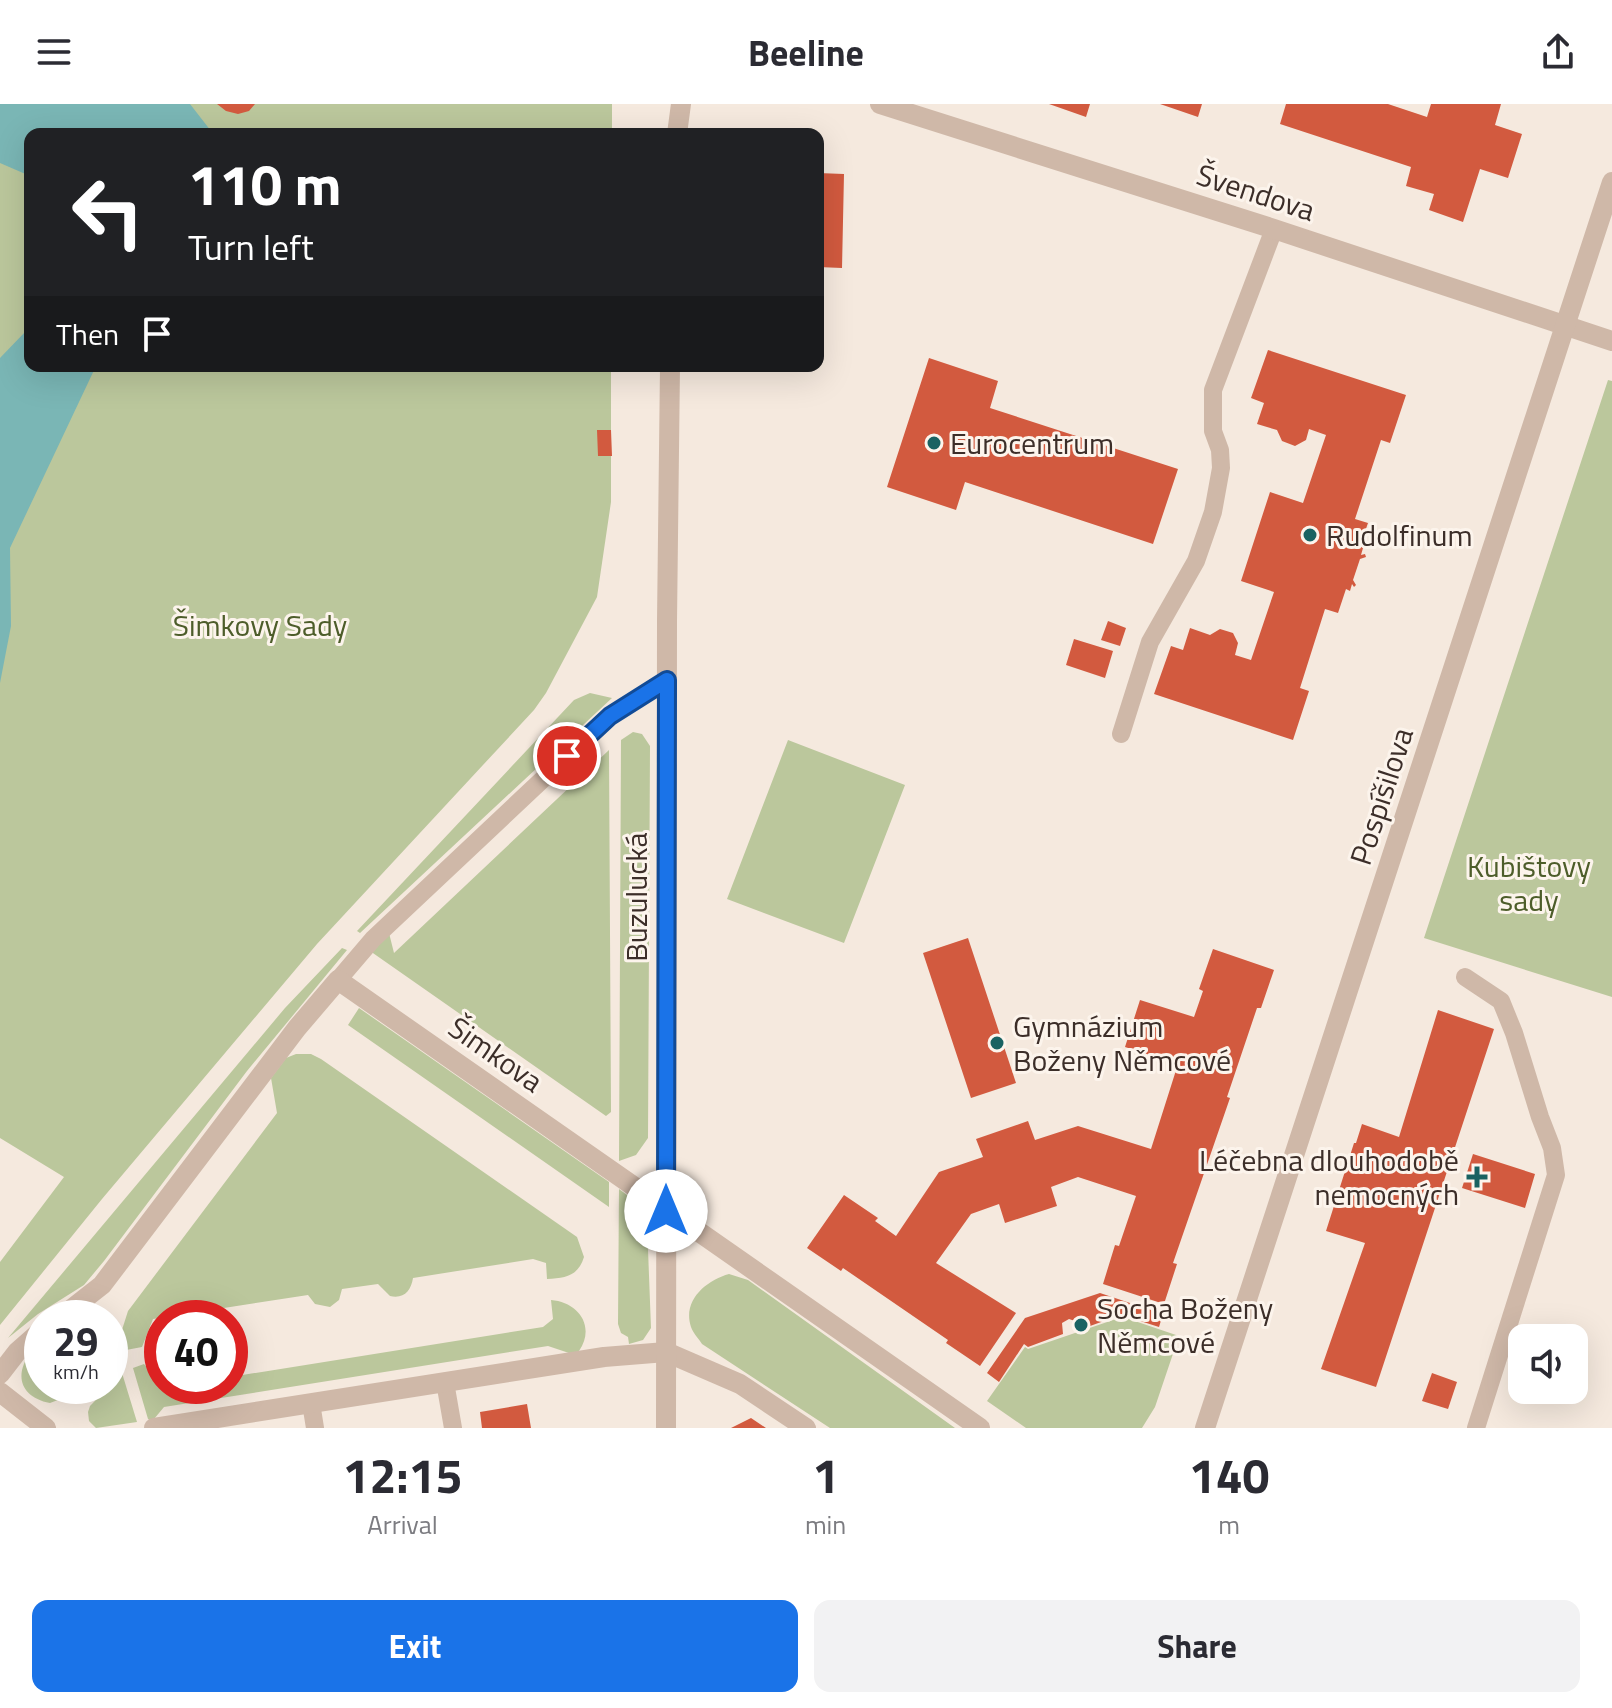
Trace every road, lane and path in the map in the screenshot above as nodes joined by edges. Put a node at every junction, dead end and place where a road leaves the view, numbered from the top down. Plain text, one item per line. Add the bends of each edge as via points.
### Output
1 (681, 104) edge
2 (880, 104) edge
3 (678, 128) edge
4 (1612, 182) edge
5 (1274, 229) junction
6 (1564, 325) junction
7 (1612, 341) edge
8 (670, 372) edge
9 (667, 680) junction
10 (1121, 734) dead end
11 (1465, 977) dead end
12 (338, 980) junction
13 (666, 1211) junction
14 (83, 1300) edge
15 (24, 1346) edge
16 (666, 1352) junction
17 (0, 1374) edge
18 (445, 1382) junction
19 (0, 1392) edge
20 (311, 1403) junction
21 (46, 1428) edge
22 (154, 1428) edge
23 (315, 1428) edge
24 (453, 1428) edge
25 (666, 1428) edge
26 (806, 1428) edge
27 (980, 1428) edge
28 (1205, 1428) edge
29 (1476, 1428) edge

1 - 3 street
2 - 5 street, Švendova
4 - 6 street, Pospíšilova
5 - 6 street, Švendova
5 - 10 lane via 1213,390 1213,431 1221,468 1213,512 1196,561 1150,642
6 - 7 street, Švendova
6 - 28 street, Pospíšilova
8 - 9 street, Buzulucká
9 - 12 lane via 610,716 373,939
9 - 13 street, Buzulucká
11 - 29 lane via 1501,1001 1552,1148 1556,1175
12 - 13 street, Šimkova
12 - 14 street via 102,1285
13 - 16 street, Buzulucká
13 - 27 street, Šimkova
15 - 17 street
16 - 18 street
16 - 25 street, Buzulucká
16 - 26 street via 740,1384
18 - 20 street
18 - 24 lane
19 - 21 street
20 - 22 street
20 - 23 lane

